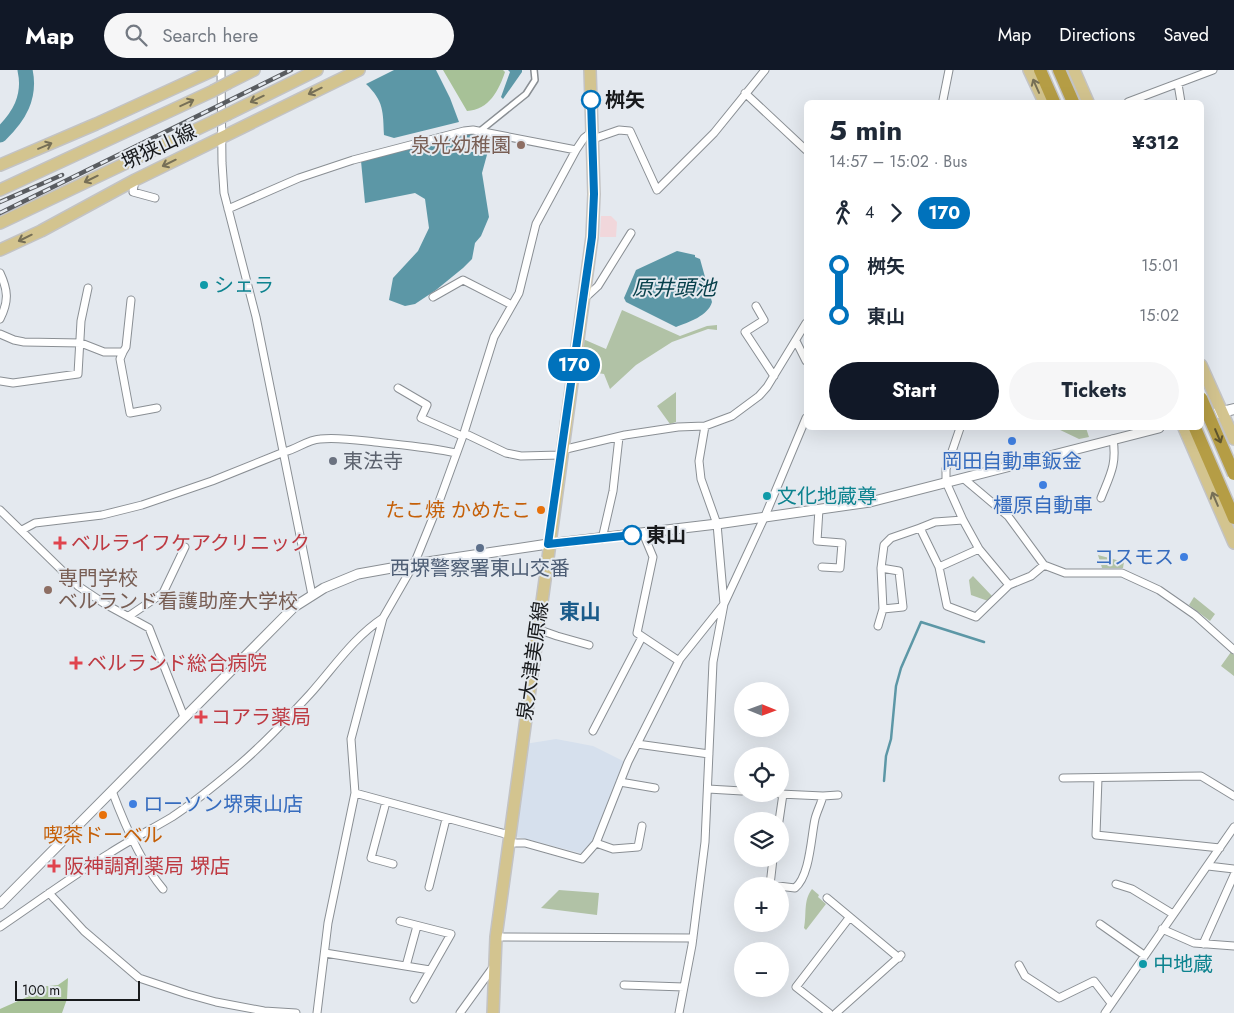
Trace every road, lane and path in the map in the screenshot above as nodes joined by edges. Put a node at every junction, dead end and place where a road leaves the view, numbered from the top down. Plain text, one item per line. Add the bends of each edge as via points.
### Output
1 (214, 70) edge
2 (221, 70) edge
3 (254, 70) edge
4 (317, 70) edge
5 (359, 70) edge
6 (534, 70) edge
7 (590, 70) edge
8 (765, 70) edge
9 (949, 70) edge
10 (1029, 70) edge
11 (1040, 70) edge
12 (1059, 70) edge
13 (1074, 70) edge
14 (1213, 70) edge
15 (1178, 84) junction
16 (745, 93) junction
17 (943, 100) dead end
18 (1043, 100) edge
19 (1053, 100) edge
20 (1072, 100) edge
21 (1087, 100) edge
22 (1134, 100) edge
23 (1181, 100) edge
24 (480, 131) junction
25 (593, 135) junction
26 (222, 136) junction
27 (804, 148) edge
28 (576, 150) junction
29 (0, 165) edge
30 (135, 180) junction
31 (0, 190) edge
32 (156, 198) dead end
33 (228, 209) junction
34 (0, 223) edge
35 (631, 233) dead end
36 (0, 250) edge
37 (0, 272) edge
38 (88, 288) dead end
39 (433, 297) dead end
40 (131, 300) dead end
41 (582, 300) junction
42 (512, 305) junction
43 (756, 306) dead end
44 (0, 319) edge
45 (804, 327) edge
46 (0, 334) edge
47 (796, 341) junction
48 (81, 343) junction
49 (123, 352) junction
50 (804, 357) edge
51 (1204, 372) edge
52 (774, 376) junction
53 (0, 381) edge
54 (398, 388) dead end
55 (1204, 405) edge
56 (158, 408) dead end
57 (1234, 409) edge
58 (1222, 412) junction
59 (1204, 416) edge
60 (804, 423) edge
61 (705, 426) junction
62 (959, 430) edge
63 (1151, 430) edge
64 (1185, 430) edge
65 (1196, 430) edge
66 (463, 435) junction
67 (619, 436) junction
68 (1113, 439) junction
69 (1234, 439) edge
70 (284, 452) junction
71 (456, 453) junction
72 (561, 453) junction
73 (1234, 474) edge
74 (963, 478) junction
75 (946, 482) junction
76 (1101, 498) dead end
77 (818, 509) junction
78 (0, 510) edge
79 (765, 516) junction
80 (1234, 518) edge
81 (963, 520) junction
82 (716, 524) junction
83 (920, 528) junction
84 (22, 530) junction
85 (643, 533) junction
86 (602, 539) junction
87 (548, 544) junction
88 (1234, 544) edge
89 (184, 547) dead end
90 (979, 549) junction
91 (414, 564) junction
92 (1044, 565) junction
93 (822, 567) dead end
94 (939, 567) junction
95 (881, 568) junction
96 (1009, 585) junction
97 (312, 595) junction
98 (724, 604) junction
99 (883, 609) junction
100 (129, 616) junction
101 (383, 618) junction
102 (878, 626) dead end
103 (537, 629) junction
104 (642, 637) junction
105 (589, 645) dead end
106 (1233, 647) edge
107 (679, 662) junction
108 (184, 717) junction
109 (593, 731) dead end
110 (637, 744) junction
111 (709, 754) junction
112 (1063, 778) dead end
113 (1098, 778) junction
114 (620, 782) junction
115 (655, 788) dead end
116 (708, 789) junction
117 (112, 791) junction
118 (734, 791) edge
119 (355, 793) junction
120 (789, 794) edge
121 (838, 795) dead end
122 (823, 796) junction
123 (1234, 796) edge
124 (386, 802) junction
125 (446, 819) junction
126 (642, 826) dead end
127 (1234, 827) edge
128 (133, 838) junction
129 (509, 839) junction
130 (596, 844) junction
131 (1220, 848) junction
132 (393, 864) dead end
133 (1208, 866) junction
134 (772, 867) edge
135 (1234, 869) edge
136 (1234, 875) edge
137 (1116, 884) dead end
138 (429, 887) dead end
139 (163, 888) dead end
140 (49, 893) junction
141 (827, 898) dead end
142 (0, 904) edge
143 (1173, 914) junction
144 (849, 918) junction
145 (400, 921) dead end
146 (1100, 924) dead end
147 (418, 926) junction
148 (0, 927) edge
149 (1162, 929) junction
150 (496, 937) junction
151 (693, 938) junction
152 (1203, 944) junction
153 (1234, 946) edge
154 (325, 954) junction
155 (1144, 955) junction
156 (1019, 965) dead end
157 (406, 966) junction
158 (494, 966) junction
159 (430, 970) junction
160 (624, 985) dead end
161 (684, 987) junction
162 (414, 999) dead end
163 (1111, 1003) junction
164 (296, 1013) edge
165 (317, 1013) edge
166 (460, 1013) edge
167 (493, 1013) edge
168 (679, 1013) edge
169 (829, 1013) edge
170 (836, 1013) edge
171 (1105, 1013) edge

29 -> 1 main road
2 - 26 street
31 -> 3 main road, 堺狭山線, bridge
4 -> 34 main road, 堺狭山線, bridge
5 -> 26 main road
6 - 24 street via 535,80 526,94
7 - 25 main road, 泉大津美原線
8 - 16 street
9 - 17 street
18 -> 10 main road
11 - 19 highway
12 - 20 highway
13 - 21 main road
14 - 15 street
15 - 22 street
15 - 23 street
16 - 25 street via 714,133 657,190 630,131
16 - 27 street
24 - 28 street
24 - 33 street via 464,131 353,160 299,178
25 - 28 street via 584,138
25 - 41 main road, 泉大津美原線 via 592,237
26 -> 30 main road
26 - 33 street
28 - 42 street via 536,224 519,293
30 - 32 street via 133,192
30 -> 36 main road
33 - 70 street via 256,318
35 - 41 street via 598,286
37 - 44 street via 6,287
38 - 48 street via 81,321
39 - 42 street via 463,280
40 - 49 street
41 - 72 main road, 泉大津美原線
42 - 66 street via 494,337
43 - 52 street via 764,320 745,332
45 - 47 street
46 - 48 street via 24,342
47 - 50 street
47 - 52 street
48 - 49 street via 104,352
48 - 53 street via 78,374
49 - 56 street via 120,359 130,413
51 - 58 main road
52 - 61 street via 760,396 746,407
54 - 66 street via 427,405 422,418
55 -> 73 highway, bridge
57 - 58 main road
58 - 59 main road
58 - 69 main road
60 - 79 street
61 - 67 street
61 - 82 street via 699,461 701,479
62 - 75 street via 946,469
63 - 68 street
88 -> 64 main road
65 - 80 highway
66 - 71 street
66 - 72 street via 521,456
67 - 72 street
67 - 86 street via 613,491
68 - 74 street
68 - 76 street via 1114,464
70 - 71 street via 320,439 436,448
70 - 84 street via 142,505 102,515 35,523
70 - 97 street
71 - 91 street
72 - 87 main road, 泉大津美原線
74 - 75 street
74 - 92 street via 1008,516
75 - 77 street via 870,502
75 - 81 street
77 - 79 street
77 - 93 street via 817,541 842,543 840,568
78 - 84 street
79 - 82 street
79 - 98 street
81 - 83 street via 935,522
81 - 90 street
82 - 85 street
82 - 98 street
83 - 94 street
83 - 95 street via 891,538 884,545
84 - 100 street via 78,586
85 - 86 street
85 - 104 street via 653,557 637,633
86 - 87 street
87 - 91 street
87 - 103 main road, 泉大津美原線
89 - 100 street via 163,593
90 - 94 street
90 - 96 street
91 - 97 street via 358,574
91 - 101 street
92 - 96 street via 1031,576
92 - 106 street via 1065,573 1122,573 1159,590
94 - 96 street via 948,606 976,617
95 - 99 street
95 - 99 street via 900,571 903,607
97 - 108 street via 294,607
98 - 107 street
98 - 111 street via 713,662
99 - 102 street
100 - 108 street via 149,628
101 - 119 street via 351,739
101 - 128 street via 346,651 310,693 234,770 172,816
103 - 105 street
103 - 129 main road, 泉大津美原線
104 - 107 street
104 - 109 street
107 - 110 street
108 - 117 street
110 - 111 street
110 - 114 street
111 - 116 street
112 - 113 street
113 - 123 street via 1201,776
113 - 131 street via 1096,834
114 - 115 street
114 - 130 street
116 - 118 street
116 - 151 street
117 - 128 street
117 - 142 street
119 - 124 street
119 - 154 street via 328,923
120 - 122 street
121 - 122 street
122 - 134 street via 815,817 810,857 799,884 795,888 770,884
124 - 125 street
124 - 132 street via 371,858
125 - 129 street
125 - 138 street
126 - 130 street via 638,847 613,849
127 - 131 street
128 - 139 street via 151,875
128 - 140 street
129 - 130 street via 582,859
129 - 150 main road, 泉大津美原線
131 - 133 street
133 - 135 street
133 - 143 street
136 - 152 street
137 - 143 street via 1132,889
140 - 148 street
140 - 164 street via 84,931 139,978 216,1002
141 - 144 street
143 - 149 street
144 - 169 street via 796,987
144 - 170 street via 900,956
145 - 147 street
146 - 155 street
147 - 157 street
147 - 159 street via 451,934
149 - 152 street
149 - 155 street
150 - 151 street
150 - 158 main road, 泉大津美原線
151 - 161 street
152 - 153 street
154 - 157 street
154 - 165 street
155 - 163 street
156 - 163 street via 1025,976 1059,998 1094,981
157 - 159 street
158 - 166 street
158 - 167 main road, 泉大津美原線
159 - 162 street
160 - 161 street
161 - 168 street
163 - 171 street

